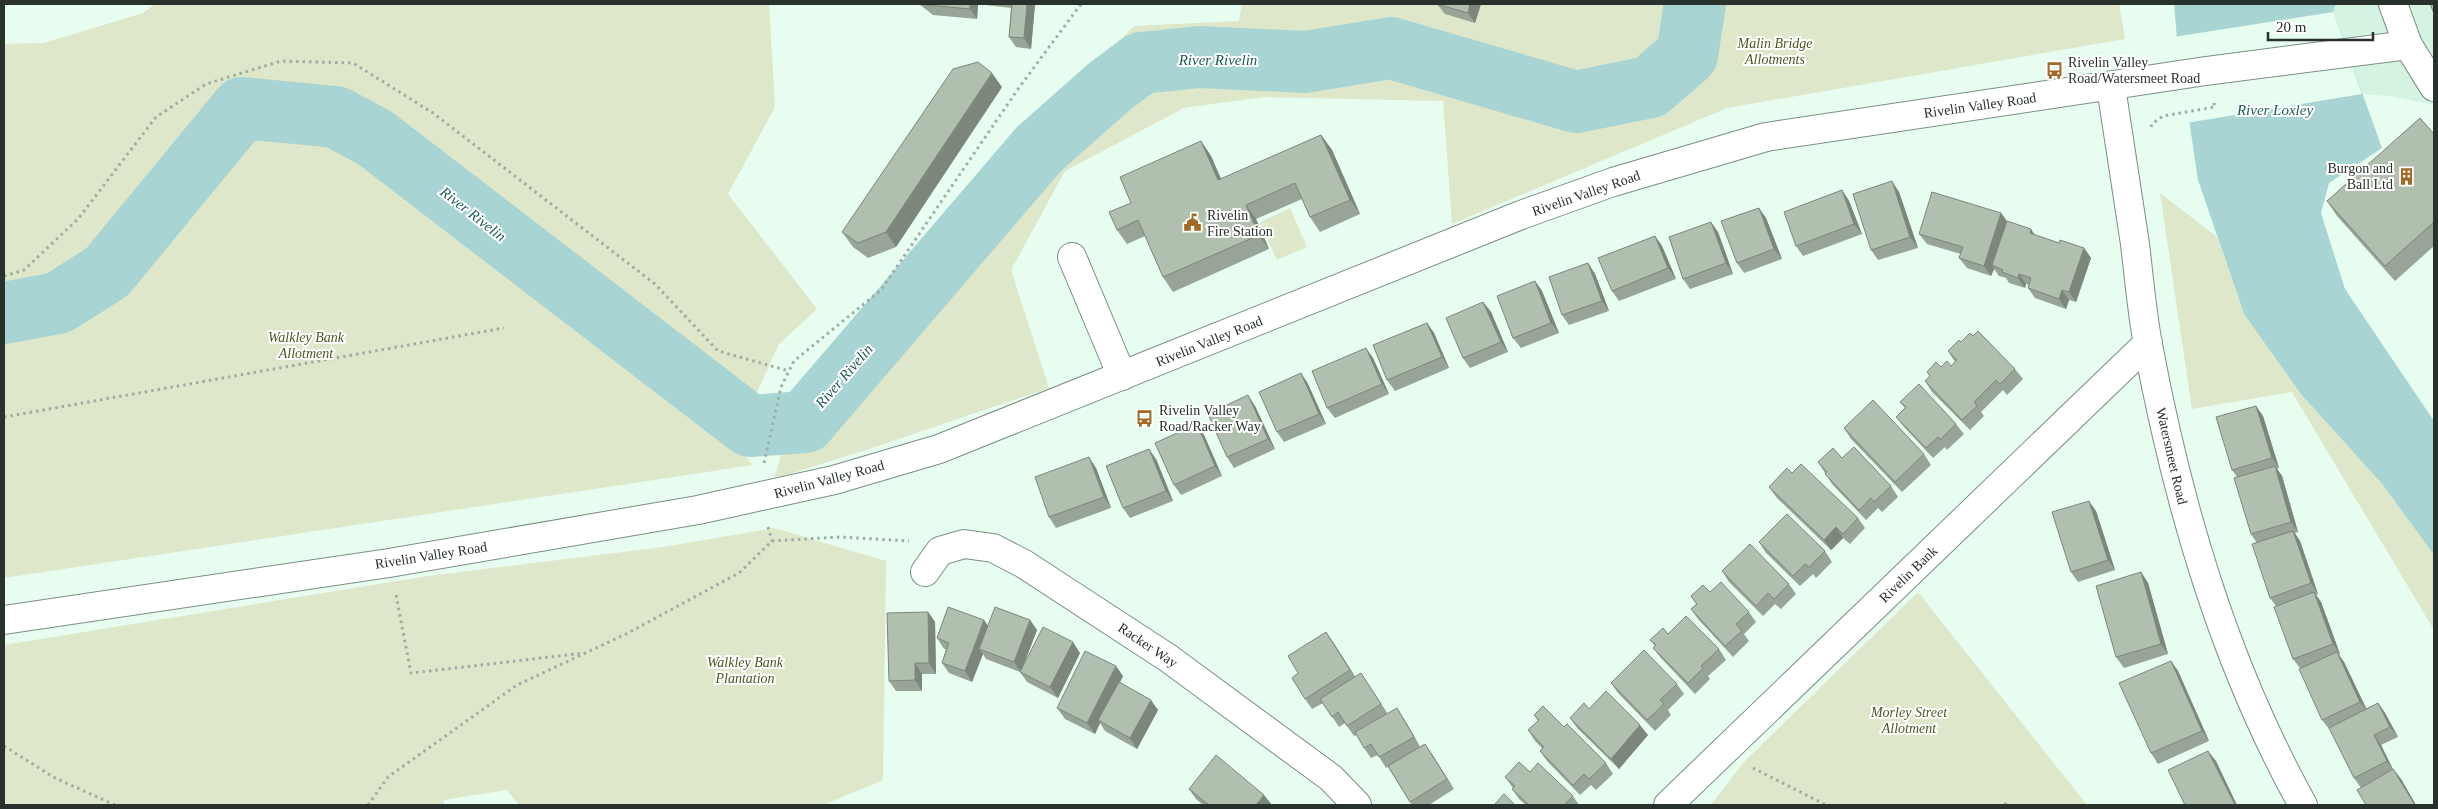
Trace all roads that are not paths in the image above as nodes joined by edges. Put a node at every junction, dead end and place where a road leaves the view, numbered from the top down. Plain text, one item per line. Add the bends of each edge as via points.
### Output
1 (2393, 4) edge
2 (2408, 45) junction
3 (2110, 87) junction
4 (2434, 87) edge
5 (1072, 257) dead end
6 (2148, 343) junction
7 (1122, 376) junction
8 (925, 572) dead end
9 (4, 620) edge
10 (1357, 805) edge
11 (1668, 805) edge
12 (2303, 805) edge

1 - 2 main road
2 - 3 main road, Rivelin Valley Road
2 - 4 main road
3 - 6 main road, Watersmeet Road
3 - 7 main road, Rivelin Valley Road via 1766,137 1613,182 1521,215
5 - 7 main road
6 - 11 main road, Rivelin Bank
6 - 12 main road, Watersmeet Road via 2166,436 2189,524 2214,599 2238,670 2271,746
7 - 9 main road, Rivelin Valley Road via 939,449 834,480 698,510 389,563
8 - 10 main road, Racker Way via 940,551 964,544 993,548 1024,564 1168,658 1331,778

